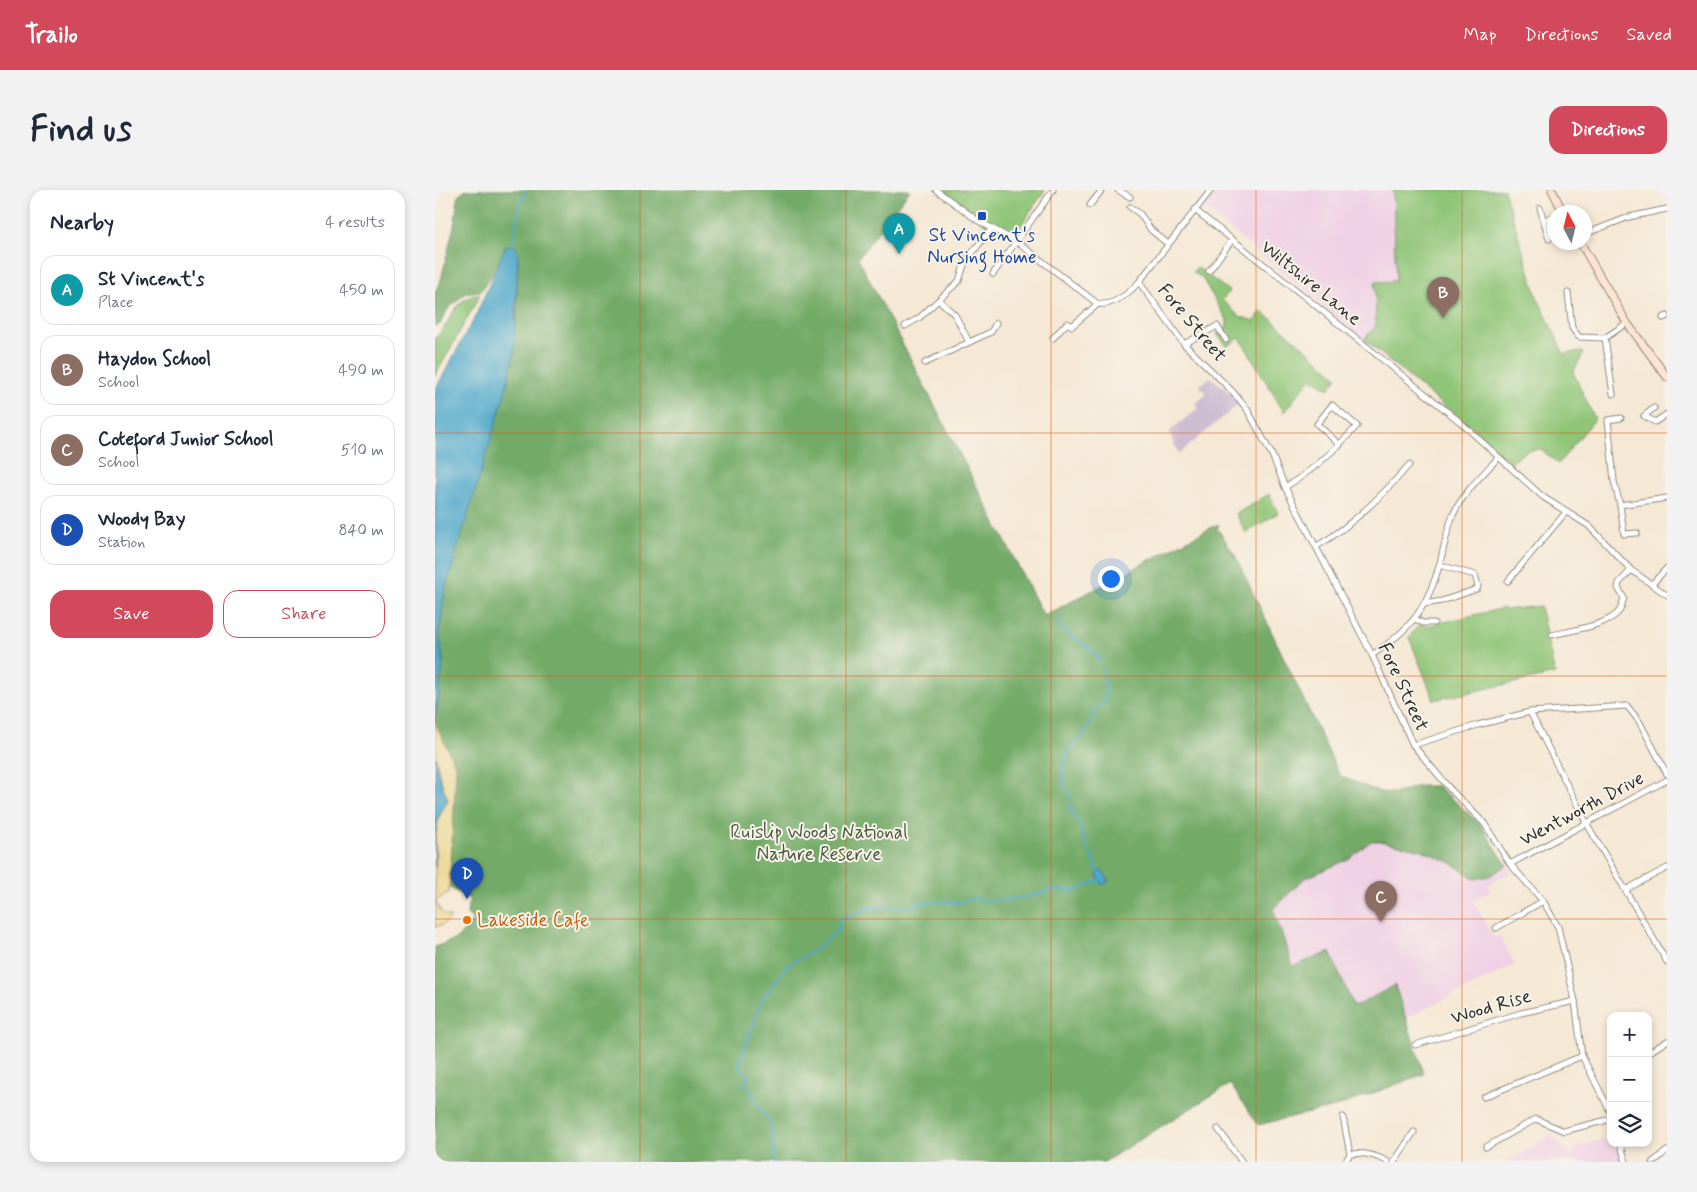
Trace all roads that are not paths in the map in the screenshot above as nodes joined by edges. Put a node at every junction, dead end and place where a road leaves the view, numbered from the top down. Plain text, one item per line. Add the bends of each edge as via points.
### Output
1 (936, 190) edge
2 (1053, 190) edge
3 (1102, 190) edge
4 (1118, 190) edge
5 (1211, 190) edge
6 (1552, 190) edge
7 (1130, 197) dead end
8 (1090, 205) dead end
9 (1560, 205) edge
10 (1130, 207) dead end
11 (1540, 208) dead end
12 (1667, 209) edge
13 (1195, 210) junction
14 (1547, 219) edge
15 (1544, 220) junction
16 (991, 229) junction
17 (1547, 231) edge
18 (1592, 231) edge
19 (1232, 240) junction
20 (1017, 242) junction
21 (1168, 244) junction
22 (1585, 250) edge
23 (1209, 272) dead end
24 (993, 274) dead end
25 (1139, 282) junction
26 (1568, 293) dead end
27 (939, 300) junction
28 (1098, 304) junction
29 (1627, 322) junction
30 (997, 324) dead end
31 (905, 326) dead end
32 (1053, 338) dead end
33 (1605, 338) junction
34 (1226, 340) dead end
35 (969, 342) junction
36 (1185, 344) junction
37 (925, 363) dead end
38 (1667, 378) edge
39 (1613, 394) dead end
40 (1654, 408) dead end
41 (1667, 414) edge
42 (1621, 418) dead end
43 (1340, 445) junction
44 (1498, 458) junction
45 (1409, 465) dead end
46 (1285, 487) junction
47 (1667, 498) edge
48 (1620, 505) junction
49 (1567, 512) junction
50 (1637, 533) dead end
51 (1317, 546) junction
52 (1439, 565) junction
53 (1667, 568) edge
54 (1631, 570) junction
55 (1509, 581) dead end
56 (1652, 584) junction
57 (1667, 595) edge
58 (1424, 604) junction
59 (1415, 619) junction
60 (1434, 623) dead end
61 (1552, 635) dead end
62 (1371, 655) junction
63 (1530, 712) junction
64 (1413, 745) junction
65 (1667, 774) edge
66 (1667, 780) edge
67 (1587, 824) junction
68 (1510, 864) junction
69 (1667, 868) edge
70 (1625, 890) junction
71 (1543, 901) junction
72 (1496, 928) dead end
73 (1667, 962) edge
74 (1575, 1002) junction
75 (1667, 1041) edge
76 (1415, 1045) dead end
77 (1652, 1050) edge
78 (1582, 1056) junction
79 (1485, 1097) dead end
80 (1607, 1105) edge
81 (1343, 1118) dead end
82 (1607, 1120) edge
83 (1218, 1129) dead end
84 (1415, 1132) dead end
85 (1621, 1147) edge
86 (1486, 1148) dead end
87 (1667, 1151) edge
88 (1350, 1154) junction
89 (1242, 1162) edge
90 (1345, 1162) edge
91 (1388, 1162) edge
92 (1394, 1162) edge
93 (1626, 1162) edge
94 (1653, 1162) edge

1 - 16 street
2 - 20 street
3 - 8 street
4 - 7 street
5 - 13 street
6 - 9 main road
10 - 21 street
11 - 15 street
12 - 18 street via 1629,217
13 - 19 street, Wiltshire Lane
13 - 21 street
14 - 15 street
15 - 17 street
16 - 20 street
16 - 27 street via 965,262 959,281
19 - 23 street
19 - 44 street, Wiltshire Lane via 1459,422
20 - 24 street
20 - 28 street
21 - 25 street
22 - 29 main road
25 - 28 street via 1112,302
25 - 36 street, Fore Street
26 - 33 street via 1573,328 1579,337
27 - 31 street
27 - 35 street via 955,315
28 - 32 street via 1072,326 1067,323
29 - 33 street
29 - 38 main road
30 - 35 street via 991,332
33 - 39 street
34 - 36 street via 1217,326
35 - 37 street
36 - 46 street, Fore Street via 1247,409
40 - 41 street via 1644,416 1655,422
42 - 48 street via 1607,420
43 - 43 street via 1317,424 1332,405 1357,426
43 - 46 street via 1325,460
44 - 49 street, Wiltshire Lane via 1543,497
44 - 52 street via 1453,515
45 - 51 street via 1379,498 1333,537
46 - 51 street, Fore Street
47 - 48 street
48 - 50 street via 1624,534
49 - 54 street, Wiltshire Lane via 1589,526
49 - 55 street
51 - 62 street, Fore Street
52 - 58 street
52 - 58 street via 1475,575 1477,589
53 - 56 street
54 - 56 street, Wiltshire Lane
54 - 61 street via 1619,583 1623,598 1620,610 1610,619
56 - 57 street, Wiltshire Lane
58 - 59 street
59 - 60 street
59 - 62 street via 1394,640
62 - 64 street, Fore Street
63 - 64 street
63 - 65 street via 1627,706 1639,721
63 - 67 street
64 - 68 street, Fore Street via 1484,823
66 - 67 street, Wentworth Drive
67 - 68 street, Wentworth Drive
67 - 70 street
68 - 71 street, Fore Street
69 - 70 street
70 - 73 street
71 - 72 street
71 - 74 street, Fore Street via 1558,927
74 - 76 street, Wood Rise via 1521,1013
74 - 78 street, Fore Street
75 - 77 street
78 - 79 street
78 - 80 street, Fore Street
81 - 88 street
82 - 86 street via 1564,1131 1536,1119
83 - 89 street
84 - 92 street
85 - 93 street
87 - 94 street
88 - 90 street
88 - 91 street via 1361,1152

